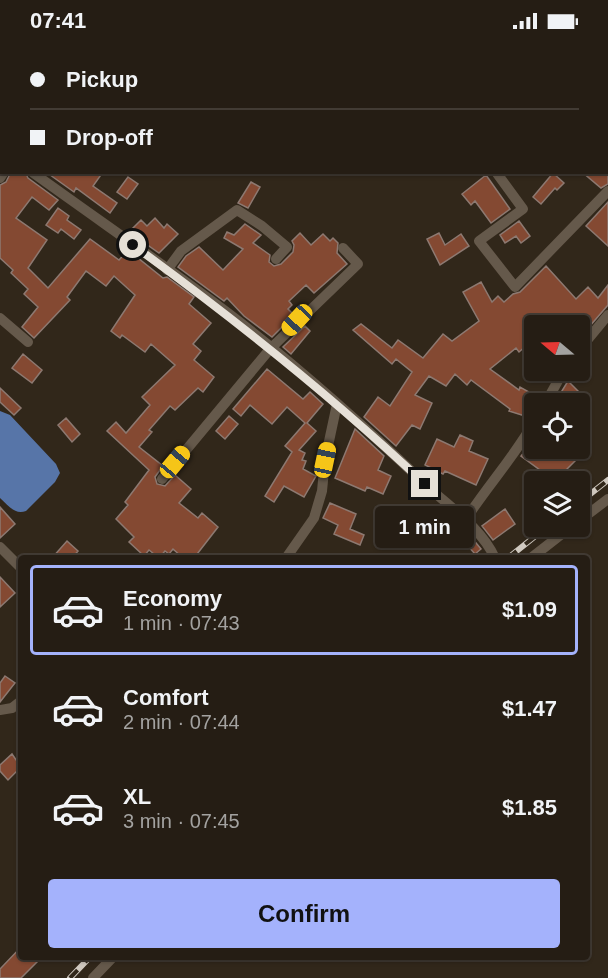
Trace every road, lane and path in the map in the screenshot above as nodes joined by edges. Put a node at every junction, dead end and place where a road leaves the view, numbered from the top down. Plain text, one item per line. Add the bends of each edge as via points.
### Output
1 (35, 174) edge
2 (497, 174) edge
3 (608, 191) edge
4 (343, 248) dead end
5 (276, 259) dead end
6 (167, 270) junction
7 (608, 315) edge
8 (0, 318) edge
9 (590, 337) edge
10 (28, 342) dead end
11 (270, 349) junction
12 (337, 404) junction
13 (524, 439) edge
14 (162, 479) dead end
15 (608, 499) edge
16 (590, 513) edge
17 (466, 519) junction
18 (558, 537) edge
19 (0, 547) edge
20 (288, 555) edge
21 (494, 555) edge
22 (535, 555) edge
23 (18, 565) edge
24 (18, 703) edge
25 (0, 710) edge
26 (110, 960) edge
27 (93, 978) edge

1 - 6 street
2 - 3 street via 523,209 479,241 514,287
4 - 11 street via 358,264
5 - 6 street via 287,248 237,210 181,251
6 - 11 street
7 - 9 street
8 - 10 street
11 - 12 street
11 - 14 street
12 - 17 street
12 - 20 street via 314,518
13 - 17 street
15 - 16 street
17 - 21 street
18 - 22 street
19 - 23 street
24 - 25 street
26 - 27 street

